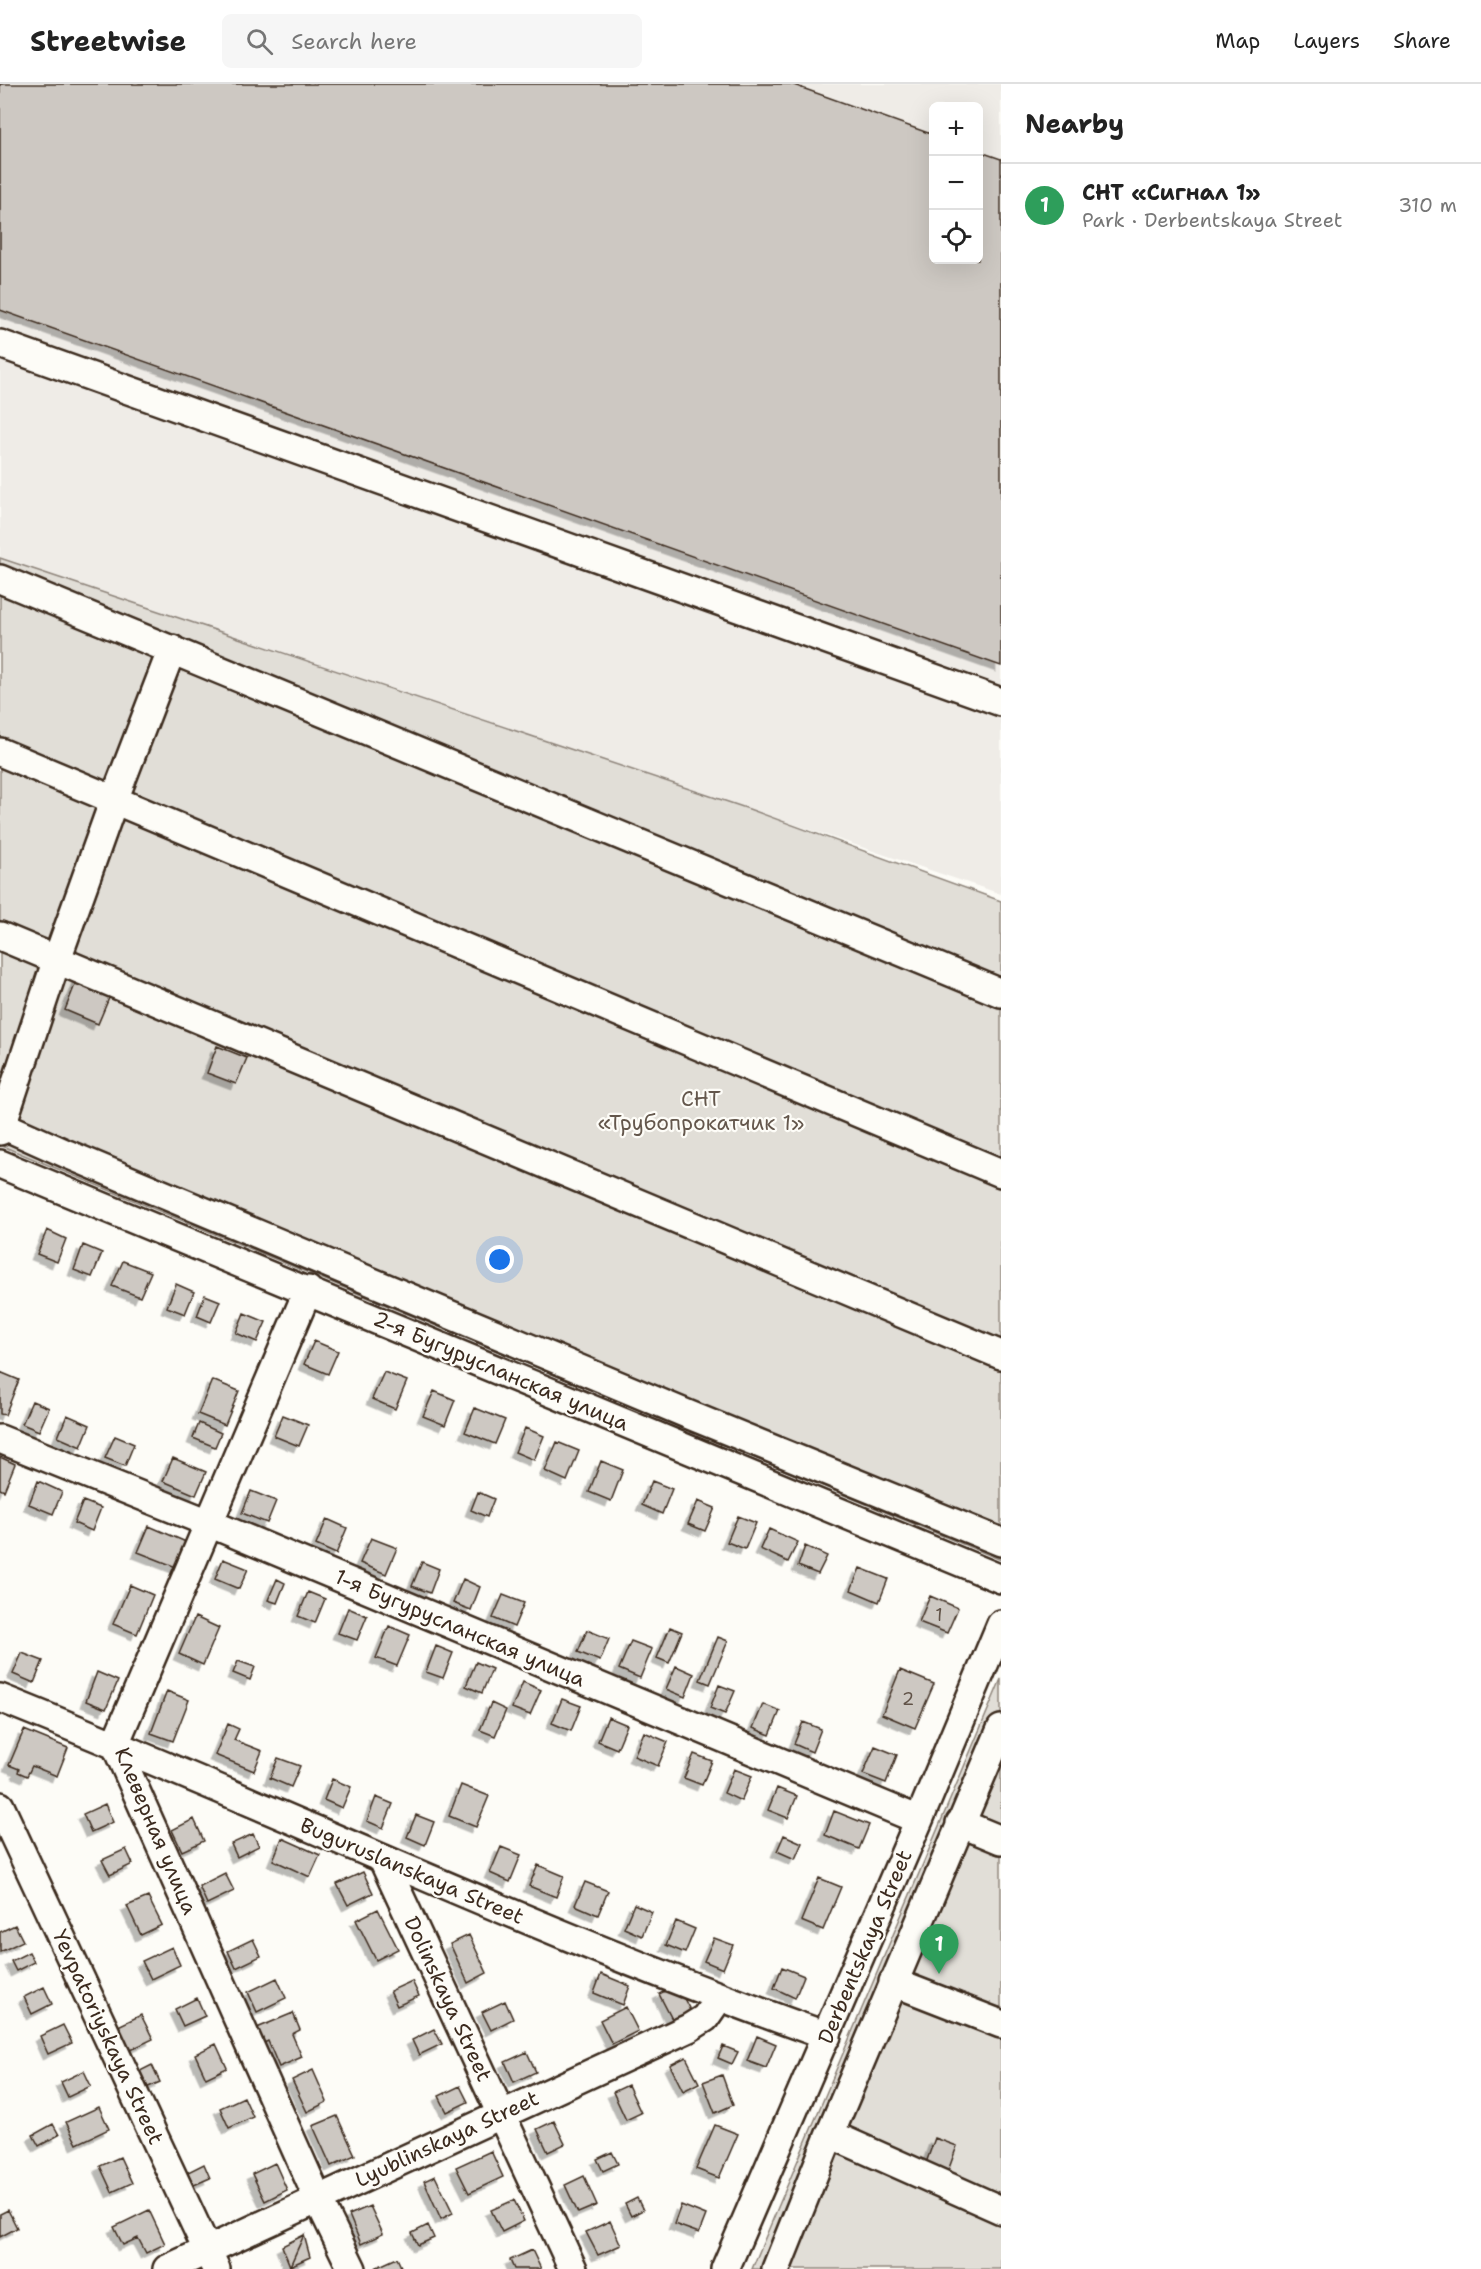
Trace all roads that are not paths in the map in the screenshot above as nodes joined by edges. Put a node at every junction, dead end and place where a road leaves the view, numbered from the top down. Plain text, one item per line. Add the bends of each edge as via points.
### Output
1 (0, 344) edge
2 (0, 579) edge
3 (172, 649) junction
4 (1001, 702) edge
5 (0, 752) edge
6 (114, 800) junction
7 (0, 936) edge
8 (57, 959) junction
9 (1001, 993) edge
10 (1, 1127) edge
11 (0, 1164) edge
12 (1001, 1173) edge
13 (308, 1290) junction
14 (1001, 1355) edge
15 (0, 1439) edge
16 (209, 1523) junction
17 (1001, 1542) edge
18 (1001, 1579) edge
19 (1001, 1624) edge
20 (0, 1698) edge
21 (1001, 1729) edge
22 (115, 1744) junction
23 (0, 1806) edge
24 (920, 1820) junction
25 (960, 1823) junction
26 (1001, 1840) edge
27 (383, 1860) junction
28 (893, 1982) junction
29 (719, 1998) junction
30 (1001, 2024) edge
31 (826, 2036) junction
32 (501, 2114) junction
33 (830, 2134) junction
34 (318, 2199) junction
35 (1001, 2210) edge
36 (211, 2260) edge
37 (167, 2269) edge
38 (352, 2269) edge
39 (573, 2269) edge
40 (725, 2269) edge
41 (776, 2269) edge

1 - 4 street
2 - 3 street
3 - 6 street
3 - 9 street
5 - 6 street
6 - 8 street
6 - 12 street
7 - 8 street
8 - 10 street
8 - 14 street
10 - 17 street
11 - 13 street, 2-я Бугурусланская улица
13 - 16 street, Клеверная улица
13 - 18 street, 2-я Бугурусланская улица
15 - 16 street, 1-я Бугурусланская улица
16 - 22 street, Клеверная улица
16 - 24 street, 1-я Бугурусланская улица
19 - 24 street, Derbentskaya Street
20 - 22 street, Buguruslanskaya Street
21 - 25 street
22 - 27 street, Buguruslanskaya Street
22 - 34 street, Клеверная улица
23 - 36 street, Yevpatoriyskaya Street
24 - 31 street, Derbentskaya Street
25 - 26 street
25 - 28 street
27 - 29 street, Buguruslanskaya Street
27 - 32 street, Dolinskaya Street
28 - 30 street
28 - 33 street
29 - 31 street, Buguruslanskaya Street
29 - 32 street, Lyublinskaya Street via 705,2018 689,2028
31 - 40 street, Derbentskaya Street
32 - 34 street, Lyublinskaya Street
32 - 39 street, Dolinskaya Street
33 - 35 street
33 - 41 street
34 - 36 street, Lyublinskaya Street
34 - 38 street, Клеверная улица
36 - 37 street, Lyublinskaya Street

